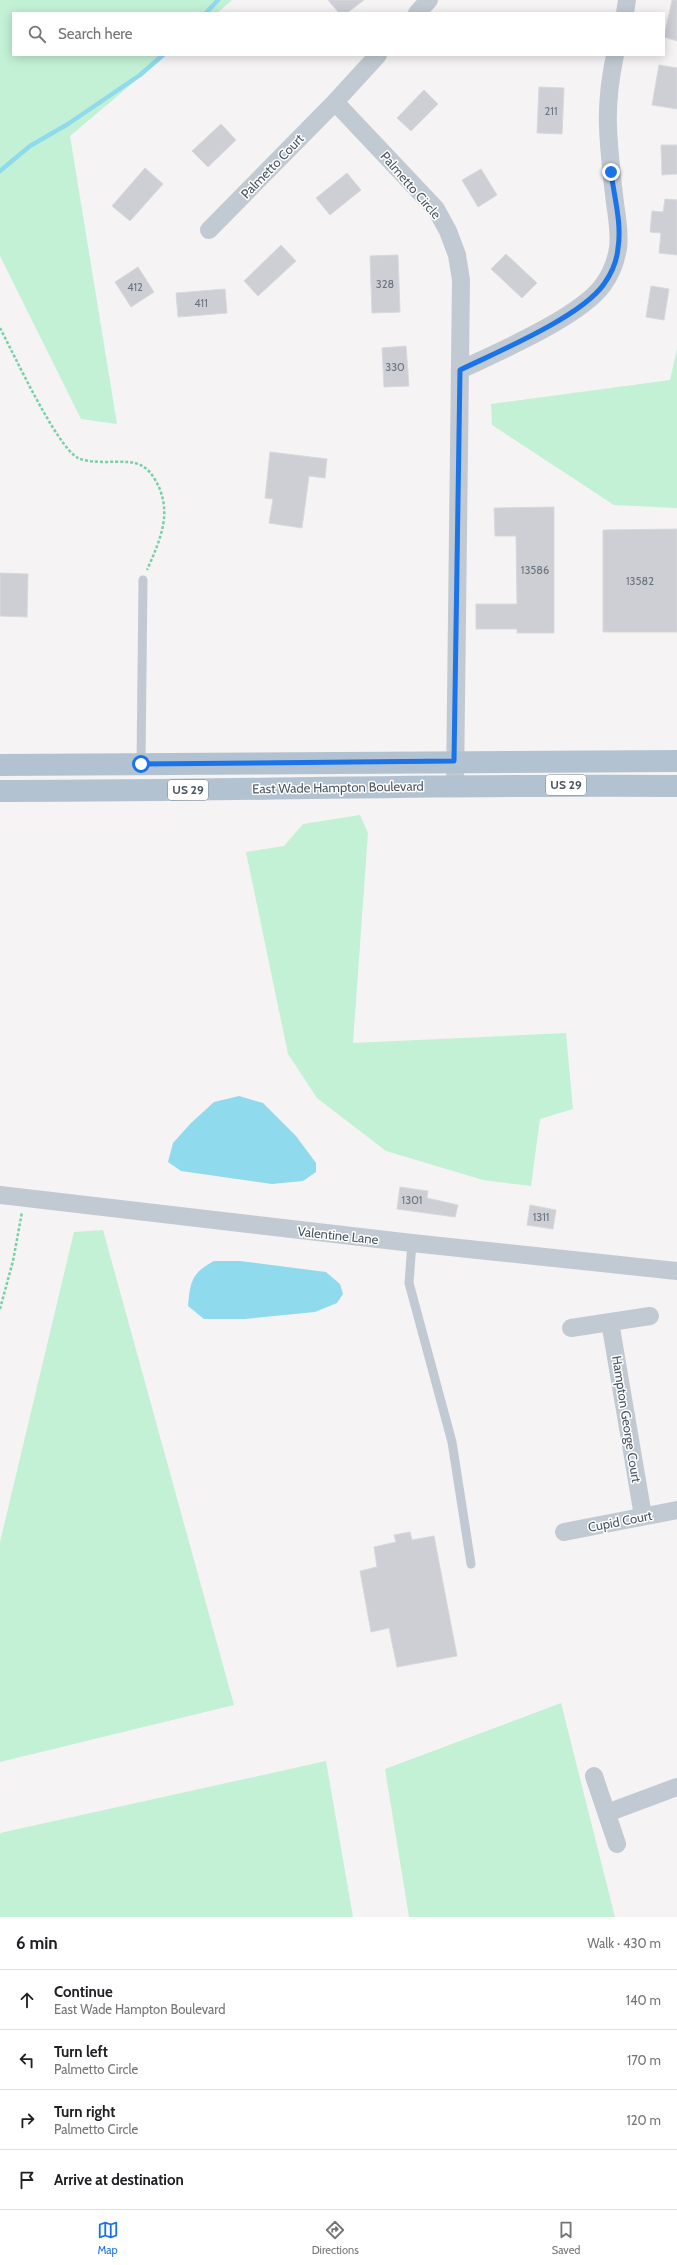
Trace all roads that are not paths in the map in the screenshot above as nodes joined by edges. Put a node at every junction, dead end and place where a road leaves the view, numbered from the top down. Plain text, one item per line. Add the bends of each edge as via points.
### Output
1 (429, 0) edge
2 (627, 0) edge
3 (418, 12) edge
4 (625, 12) edge
5 (377, 56) edge
6 (615, 56) edge
7 (335, 102) junction
8 (209, 230) dead end
9 (460, 370) junction
10 (143, 580) road end
11 (646, 760) junction
12 (677, 760) edge
13 (454, 761) junction
14 (528, 761) junction
15 (141, 764) junction
16 (0, 765) edge
17 (455, 785) junction
18 (528, 785) junction
19 (645, 786) junction
20 (677, 786) edge
21 (0, 790) edge
22 (0, 1195) edge
23 (412, 1243) junction
24 (677, 1271) edge
25 (650, 1316) dead end
26 (610, 1322) junction
27 (571, 1328) dead end
28 (677, 1510) edge
29 (643, 1516) junction
30 (564, 1532) dead end
31 (471, 1564) dead end
32 (594, 1776) dead end
33 (677, 1787) edge
34 (607, 1813) junction
35 (617, 1844) dead end

1 - 3 street
2 - 4 street
5 - 7 street
6 - 9 street via 608,100 608,127 618,227 618,248 613,268 603,285 589,300 525,338
7 - 8 street, Palmetto Court
7 - 9 street, Palmetto Circle via 436,209 448,231 457,255 461,280
9 - 13 street, Palmetto Circle
10 - 15 lane
11 - 12 main road, East Wade Hampton Boulevard / US 29
11 - 14 main road, East Wade Hampton Boulevard / US 29
11 - 19 main road
13 - 14 main road, East Wade Hampton Boulevard / US 29
13 - 15 main road, East Wade Hampton Boulevard / US 29
13 - 17 street, Palmetto Circle
14 - 18 main road
15 - 16 main road, East Wade Hampton Boulevard / US 29
17 - 18 main road, East Wade Hampton Boulevard / US 29
17 - 21 main road, East Wade Hampton Boulevard / US 29 via 141,791
18 - 19 main road, East Wade Hampton Boulevard / US 29
19 - 20 main road, East Wade Hampton Boulevard / US 29
22 - 23 street, Valentine Lane
23 - 24 street, Valentine Lane
23 - 31 lane via 410,1283 452,1442
25 - 26 street
26 - 27 street
26 - 29 street, Hampton George Court
28 - 29 street, Cupid Court
29 - 30 street, Cupid Court
32 - 34 street
33 - 34 street
34 - 35 street

